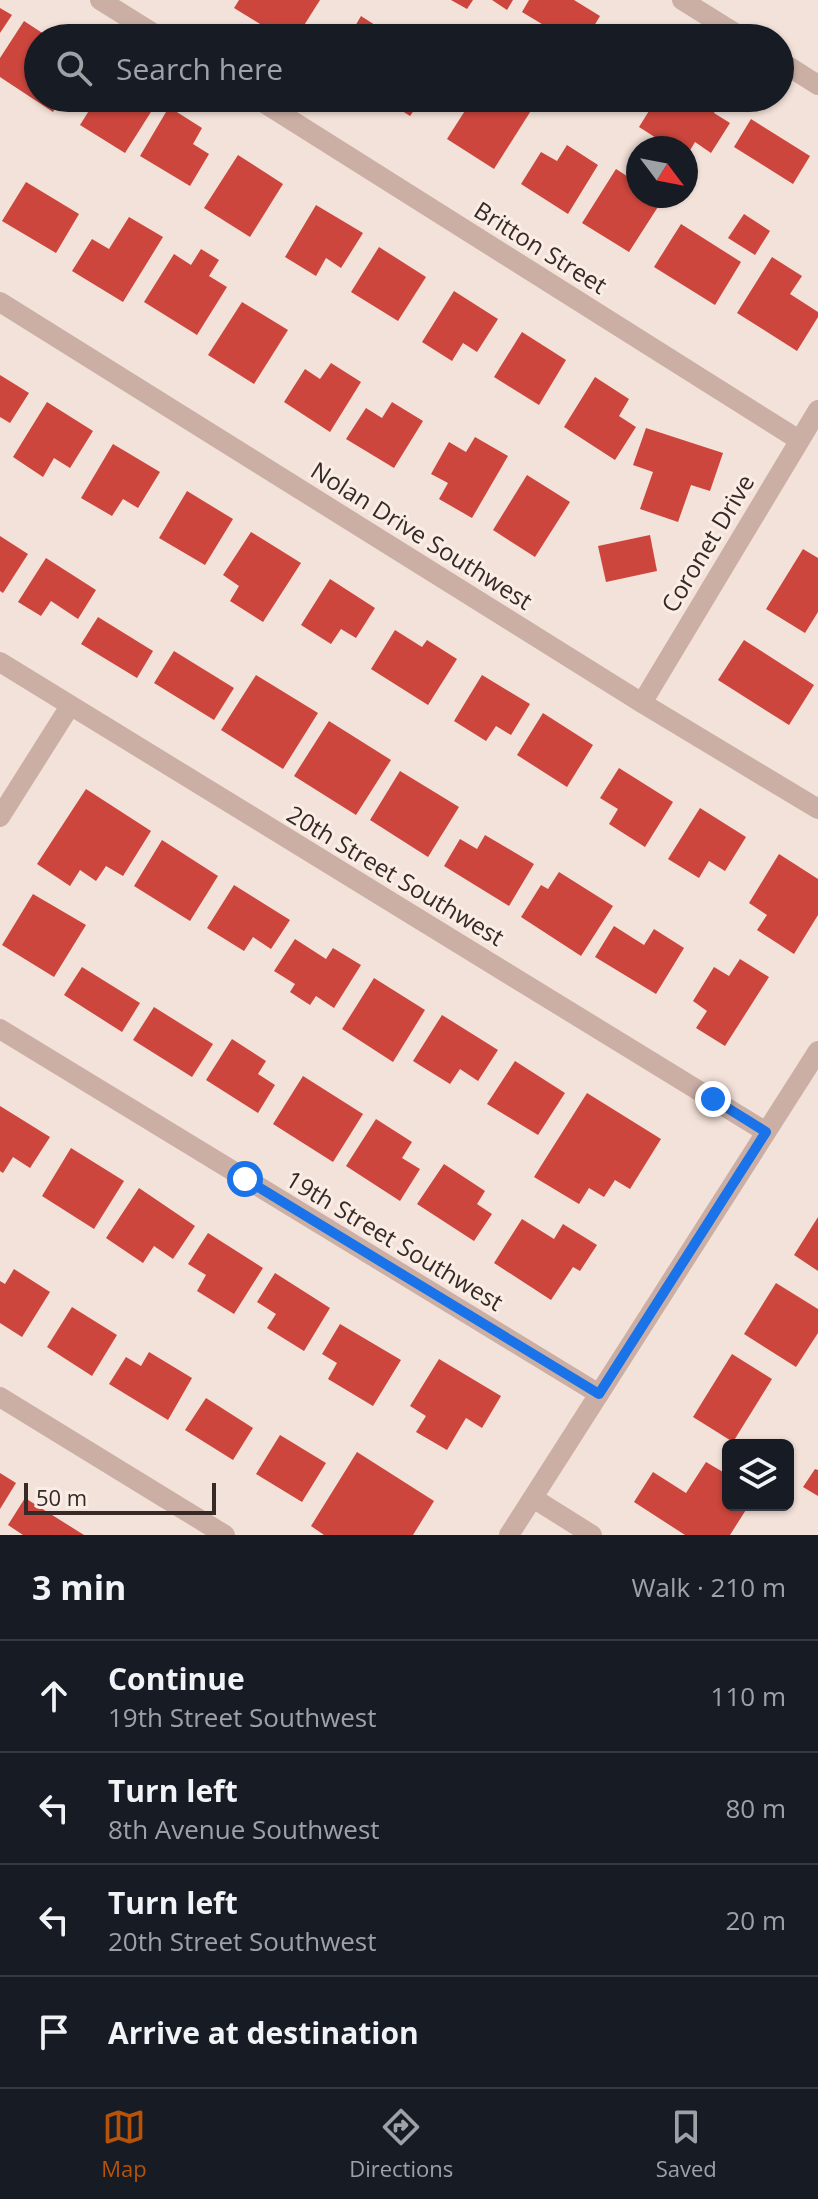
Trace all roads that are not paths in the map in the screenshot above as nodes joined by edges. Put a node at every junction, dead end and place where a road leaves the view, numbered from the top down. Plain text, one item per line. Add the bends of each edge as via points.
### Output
1 (100, 0) edge
2 (682, 0) edge
3 (139, 24) edge
4 (721, 24) edge
5 (794, 70) edge
6 (818, 85) edge
7 (278, 112) edge
8 (0, 302) edge
9 (818, 410) edge
10 (799, 440) junction
11 (0, 662) edge
12 (642, 703) junction
13 (70, 706) junction
14 (818, 809) edge
15 (0, 817) edge
16 (0, 1029) edge
17 (818, 1051) edge
18 (766, 1132) junction
19 (599, 1394) junction
20 (0, 1397) edge
21 (533, 1498) junction
22 (225, 1535) edge
23 (509, 1535) edge
24 (592, 1535) edge

1 - 3 street
2 - 4 street
5 - 6 street
7 - 10 street, Britton Street
8 - 12 street, Nolan Drive Southwest
9 - 10 street, Coronet Drive
10 - 12 street, Coronet Drive
11 - 13 street, 20th Street Southwest
12 - 14 street, Nolan Drive Southwest
13 - 15 street
13 - 18 street, 20th Street Southwest
16 - 19 street, 19th Street Southwest
17 - 18 street
18 - 19 street
19 - 21 street
20 - 22 street
21 - 23 street
21 - 24 street

